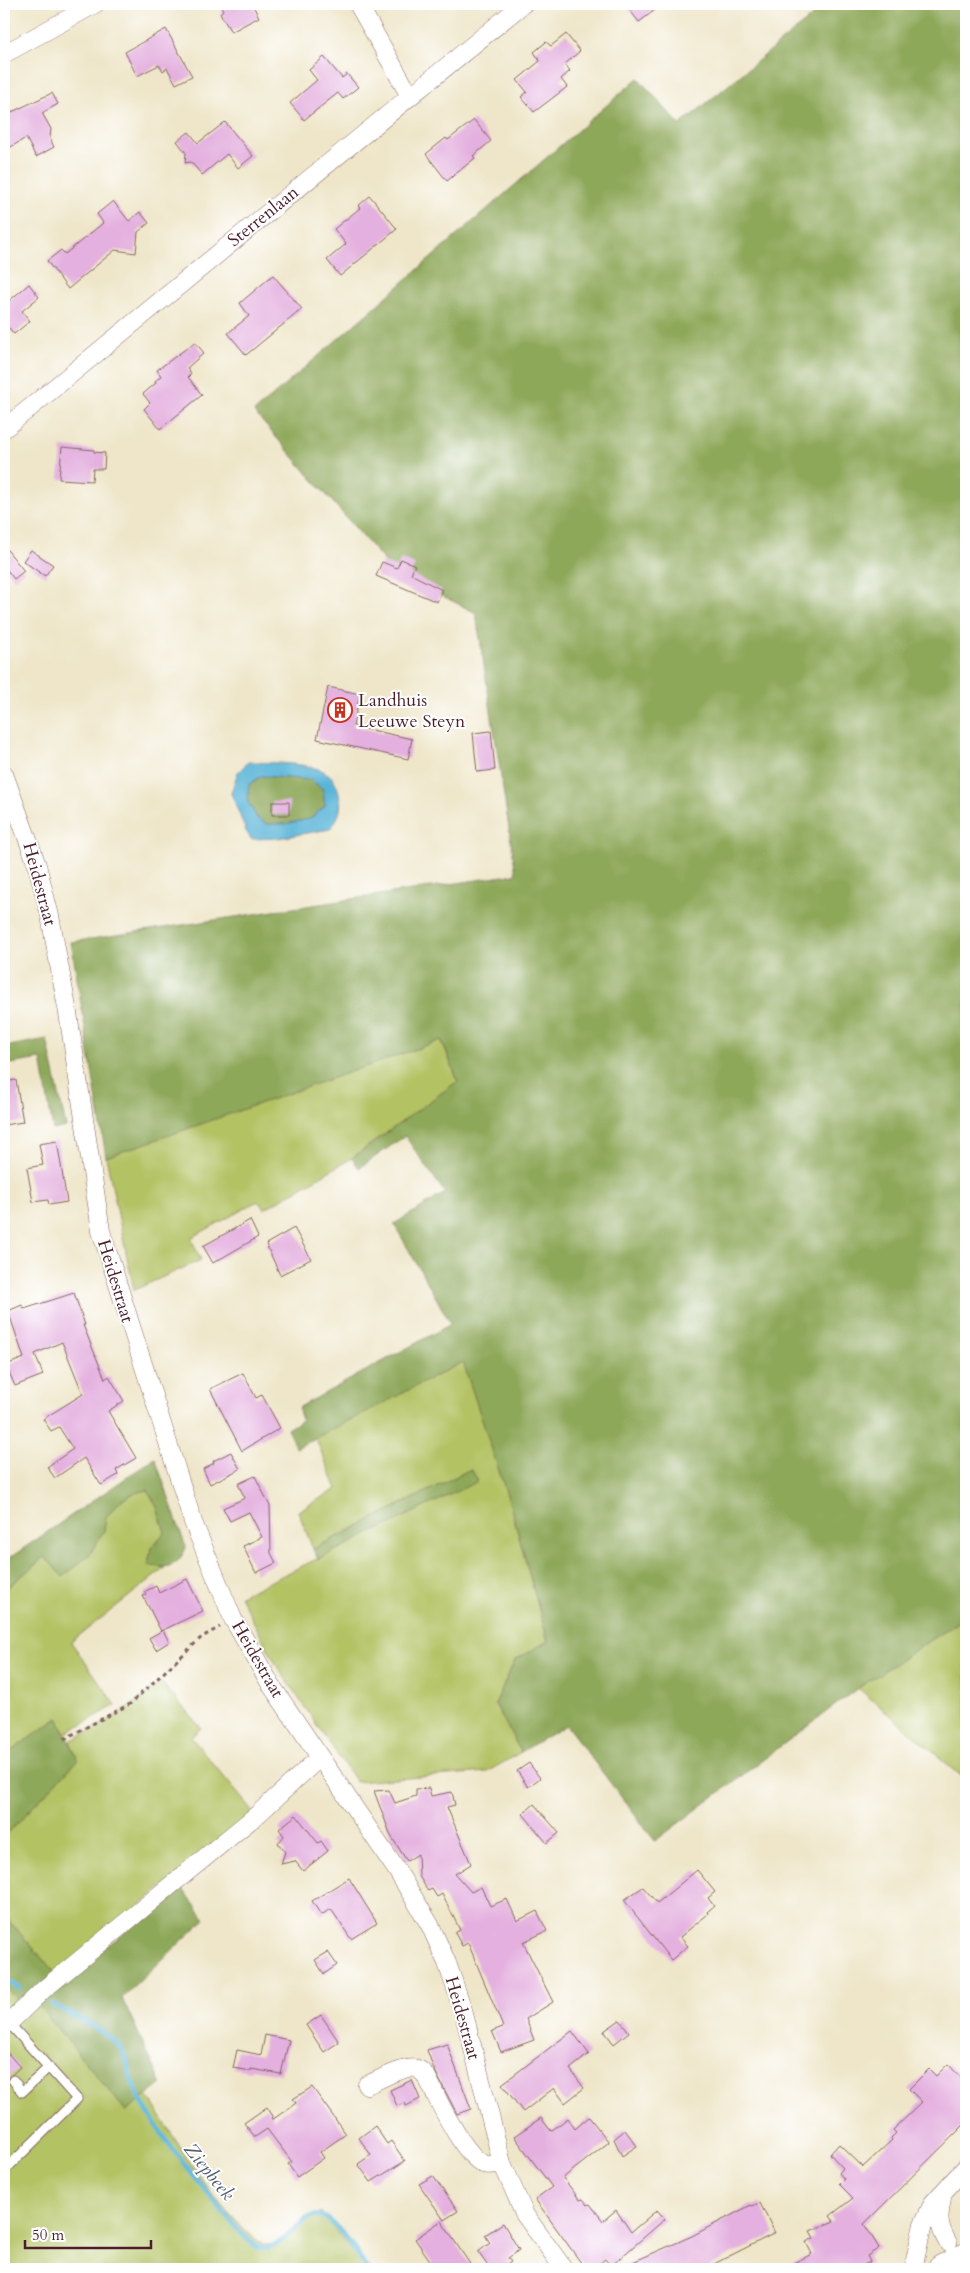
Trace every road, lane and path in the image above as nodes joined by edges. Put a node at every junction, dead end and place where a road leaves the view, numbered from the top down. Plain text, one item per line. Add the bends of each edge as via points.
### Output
1 (94, 4) edge
2 (358, 4) edge
3 (523, 4) edge
4 (4, 54) edge
5 (410, 96) junction
6 (4, 429) edge
7 (4, 774) edge
8 (234, 1619) junction
9 (64, 1738) dead end
10 (319, 1758) junction
11 (9, 2023) joint
12 (49, 2068) junction
13 (12, 2080) dead end
14 (367, 2085) dead end
15 (502, 2163) junction
16 (966, 2167) edge
17 (4, 2171) edge
18 (943, 2193) junction
19 (957, 2250) edge
20 (915, 2260) dead end
21 (564, 2269) edge
22 (942, 2269) edge

1 - 4 street
2 - 5 street
3 - 5 street, Sterrenlaan
5 - 6 street, Sterrenlaan
7 - 8 street, Heidestraat via 37,865 50,916 101,1231 192,1522
8 - 9 path via 202,1637 130,1704
8 - 10 street, Heidestraat via 271,1685
10 - 11 street via 258,1814 43,1990
10 - 15 street, Heidestraat via 398,1872 430,1925 464,2010
11 - 12 lane
12 - 13 lane via 22,2092
12 - 17 lane via 78,2099
14 - 15 street via 407,2068 417,2068 426,2077 451,2126 471,2153 482,2163
15 - 21 street, Heidestraat via 525,2215
16 - 18 street
18 - 19 street via 938,2220 940,2228
18 - 20 street via 933,2203 926,2218
19 - 22 main road

